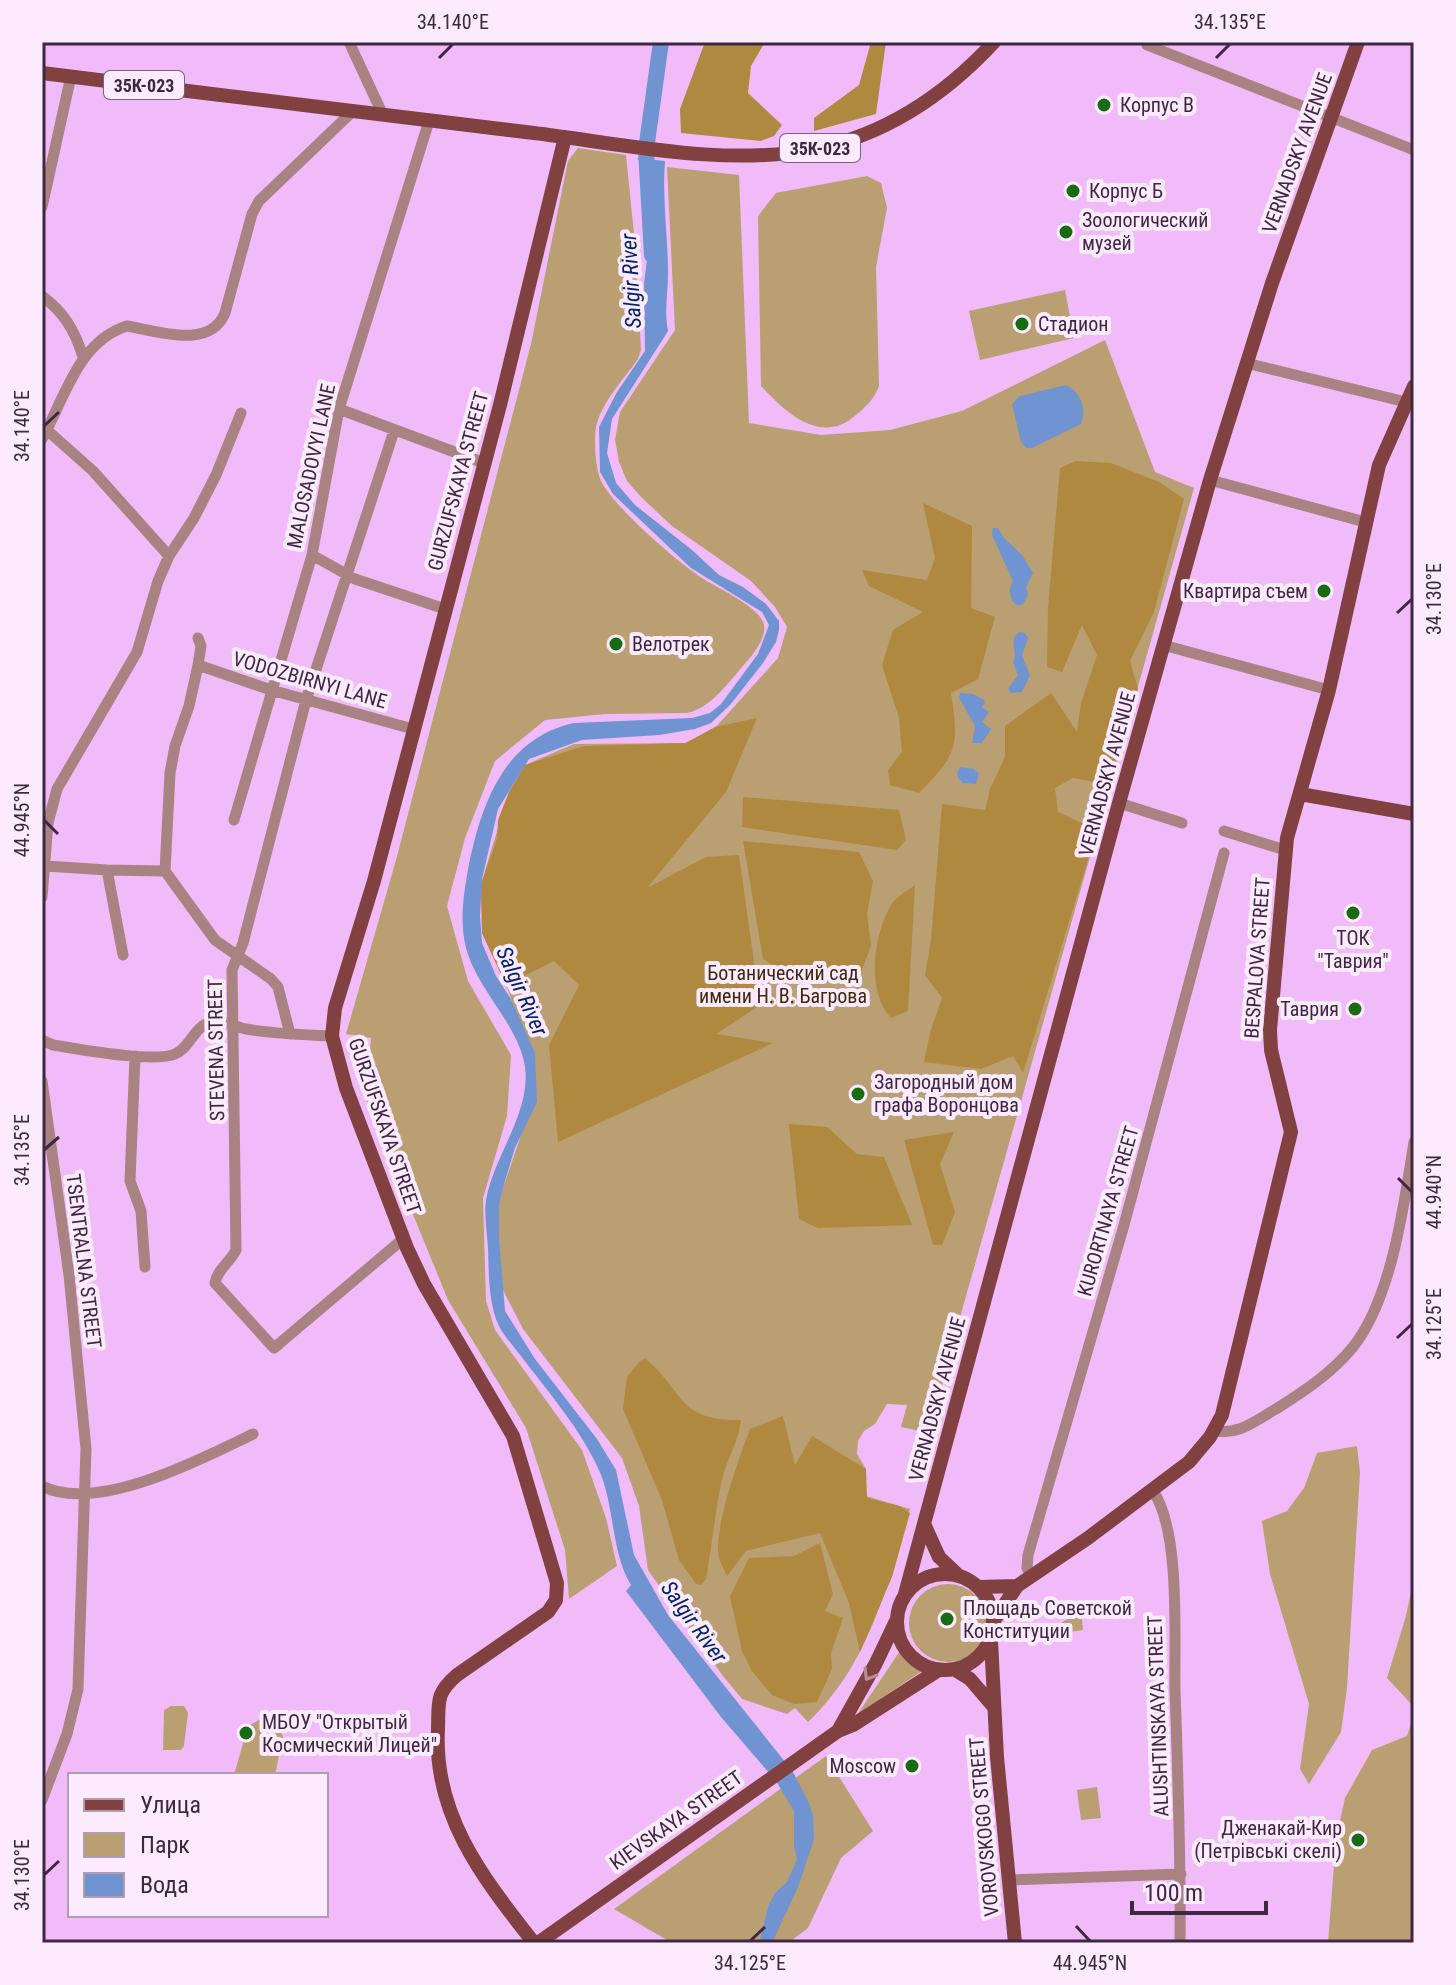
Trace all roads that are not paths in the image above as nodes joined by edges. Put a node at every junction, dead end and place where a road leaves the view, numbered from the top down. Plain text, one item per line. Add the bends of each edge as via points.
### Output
1 (349, 42) edge
2 (994, 42) edge
3 (1358, 42) edge
4 (1147, 43) edge
5 (42, 73) edge
6 (71, 76) junction
7 (353, 111) junction
8 (383, 115) junction
9 (1330, 116) junction
10 (429, 121) junction
11 (565, 137) junction
12 (1414, 150) edge
13 (42, 207) edge
14 (42, 296) edge
15 (83, 357) junction
16 (1246, 363) junction
17 (1414, 386) edge
18 (1406, 402) junction
19 (339, 409) junction
20 (241, 413) dead end
21 (394, 431) junction
22 (44, 435) edge
23 (484, 463) junction
24 (1210, 480) junction
25 (1365, 522) junction
26 (312, 555) junction
27 (169, 556) junction
28 (345, 575) junction
29 (445, 609) junction
30 (198, 638) dead end
31 (1163, 645) junction
32 (198, 665) junction
33 (271, 690) junction
34 (1329, 690) junction
35 (306, 700) junction
36 (413, 729) junction
37 (1300, 794) junction
38 (1119, 803) junction
39 (1414, 814) edge
40 (234, 820) dead end
41 (1182, 823) dead end
42 (1224, 831) dead end
43 (1285, 850) junction
44 (1224, 853) dead end
45 (46, 866) junction
46 (107, 870) junction
47 (165, 871) junction
48 (42, 897) edge
49 (123, 955) dead end
50 (238, 956) junction
51 (234, 1026) junction
52 (290, 1034) junction
53 (332, 1036) junction
54 (47, 1043) edge
55 (42, 1055) edge
56 (135, 1056) junction
57 (42, 1081) edge
58 (1414, 1142) edge
59 (403, 1239) junction
60 (145, 1267) dead end
61 (1214, 1430) junction
62 (253, 1434) dead end
63 (42, 1486) edge
64 (1153, 1491) junction
65 (82, 1495) junction
66 (925, 1526) junction
67 (958, 1575) junction
68 (1032, 1577) junction
69 (1017, 1586) junction
70 (979, 1587) junction
71 (905, 1594) junction
72 (897, 1617) junction
73 (993, 1622) junction
74 (991, 1641) junction
75 (954, 1669) junction
76 (937, 1671) junction
77 (993, 1706) junction
78 (838, 1731) junction
79 (42, 1800) edge
80 (1181, 1874) junction
81 (1009, 1880) junction
82 (536, 1943) edge
83 (1015, 1943) edge
84 (1180, 1943) edge

1 - 8 street
2 - 11 main road, 35К-023 via 918,109 843,142 744,156
3 - 9 main road, VERNADSKY AVENUE
4 - 9 street
5 - 6 main road, 35К-023
6 - 7 main road, 35К-023
6 - 13 street
7 - 8 main road, 35К-023
7 - 15 street via 259,201 216,327 192,335 127,326
8 - 10 main road, 35К-023
9 - 12 street
9 - 16 main road, VERNADSKY AVENUE
10 - 11 main road, 35К-023
10 - 19 street, MALOSADOVYI LANE
11 - 23 main road, GURZUFSKAYA STREET
14 - 15 street via 65,317
15 - 22 street
16 - 18 street
16 - 24 main road, VERNADSKY AVENUE
17 - 18 main road, BESPALOVA STREET
18 - 25 main road, BESPALOVA STREET via 1379,465
19 - 21 street
19 - 26 street, MALOSADOVYI LANE
20 - 27 street via 194,518
21 - 23 street
21 - 28 street, STEVENA STREET
22 - 27 street via 93,471
23 - 29 main road, GURZUFSKAYA STREET
24 - 25 street
24 - 31 main road, VERNADSKY AVENUE
25 - 34 main road, BESPALOVA STREET
26 - 28 street
26 - 33 street, MALOSADOVYI LANE
27 - 45 street via 137,652 57,789 48,823
28 - 29 street
28 - 35 street, STEVENA STREET
29 - 36 main road, GURZUFSKAYA STREET
30 - 32 street
31 - 34 street
31 - 38 main road, VERNADSKY AVENUE
32 - 33 street, VODOZBIRNYI LANE
32 - 47 street via 170,773
33 - 35 street, VODOZBIRNYI LANE
33 - 40 street, MALOSADOVYI LANE
34 - 37 main road, BESPALOVA STREET
35 - 36 street, VODOZBIRNYI LANE
35 - 50 street, STEVENA STREET
36 - 53 main road, GURZUFSKAYA STREET via 335,1008
37 - 39 main road
37 - 43 main road, BESPALOVA STREET
38 - 41 street
38 - 66 main road, VERNADSKY AVENUE
42 - 43 street
43 - 61 main road, BESPALOVA STREET via 1270,1030 1291,1132
44 - 68 street, KURORTNAYA STREET via 1028,1555
45 - 46 street
45 - 48 street
46 - 47 street
46 - 49 street
47 - 50 street via 215,940
50 - 51 street, STEVENA STREET via 232,970
50 - 52 street via 278,987
51 - 52 street
51 - 56 street via 212,1021 180,1052
51 - 59 street, STEVENA STREET via 236,1250 215,1283 274,1348
52 - 53 street
53 - 59 main road, GURZUFSKAYA STREET
54 - 55 street
54 - 56 street
56 - 60 street via 130,1181 141,1211
57 - 65 street, TSENTRALNA STREET via 78,1355 86,1449
58 - 61 street via 1401,1224 1381,1290 1354,1346 1297,1396 1239,1431
59 - 82 main road, GURZUFSKAYA STREET via 513,1436 557,1583 556,1600 548,1612 444,1686 437,1739 447,1807 458,1836
61 - 64 main road, BESPALOVA STREET via 1200,1452
62 - 65 street via 179,1470
63 - 65 street
64 - 68 main road, BESPALOVA STREET
64 - 80 street, ALUSHTINSKAYA STREET via 1160,1501 1172,1561
65 - 79 street, TSENTRALNA STREET via 78,1689
66 - 67 main road via 939,1557
66 - 71 main road, VERNADSKY AVENUE
67 - 70 main road
67 - 71 main road via 920,1580
68 - 69 main road, BESPALOVA STREET
69 - 70 main road, BESPALOVA STREET
69 - 73 main road, BESPALOVA STREET
70 - 73 main road via 991,1605
71 - 72 main road
72 - 76 main road via 906,1649
72 -> 78 main road, KIEVSKAYA STREET
73 - 74 main road
74 - 75 main road via 972,1662
74 - 77 main road, VOROVSKOGO STREET
75 - 76 main road
75 - 77 main road
76 - 78 main road, KIEVSKAYA STREET
77 - 81 main road, VOROVSKOGO STREET
78 - 82 main road, KIEVSKAYA STREET
80 - 81 street
80 - 84 street, ALUSHTINSKAYA STREET
81 - 83 main road, VOROVSKOGO STREET

